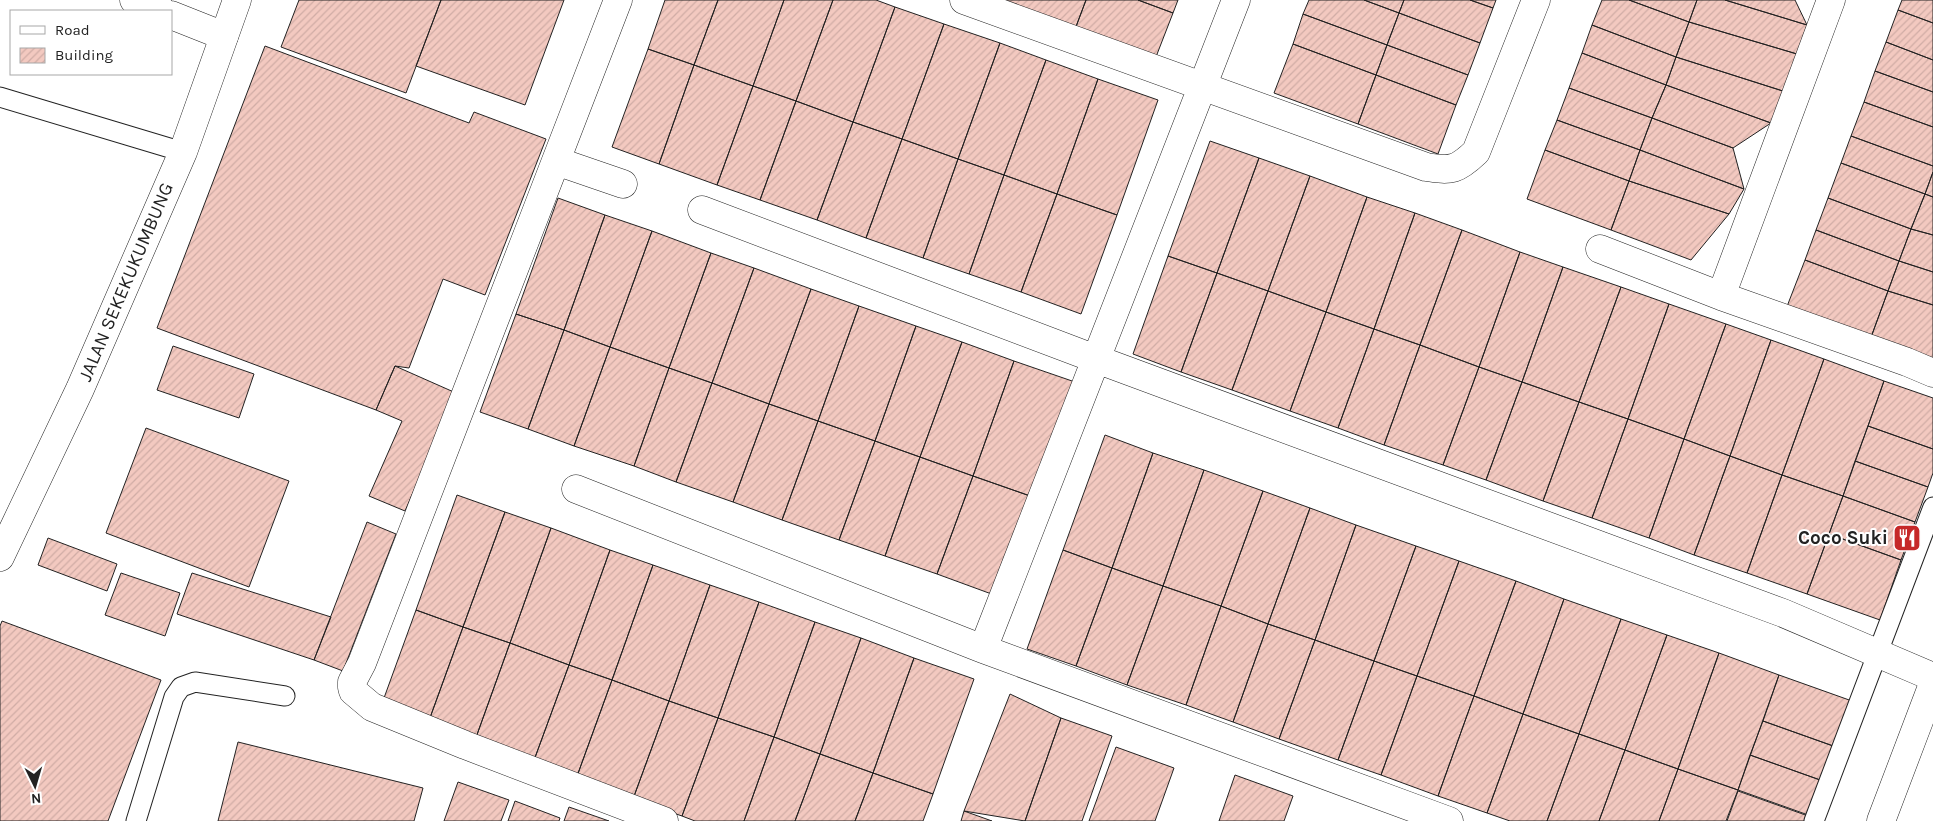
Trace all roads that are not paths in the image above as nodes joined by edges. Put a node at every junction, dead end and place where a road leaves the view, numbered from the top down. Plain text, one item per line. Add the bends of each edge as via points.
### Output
1 (134, 0) edge
2 (236, 0) edge
3 (618, 0) edge
4 (964, 0) edge
5 (1236, 0) edge
6 (1536, 0) edge
7 (1831, 0) edge
8 (159, 10) edge
9 (172, 15) edge
10 (224, 36) junction
11 (1203, 87) junction
12 (0, 97) edge
13 (182, 152) junction
14 (556, 161) junction
15 (623, 184) dead end
16 (702, 210) dead end
17 (1600, 248) dead end
18 (1721, 296) junction
19 (1096, 359) junction
20 (1933, 373) edge
21 (576, 489) dead end
22 (1933, 507) edge
23 (0, 557) edge
24 (983, 649) junction
25 (1878, 655) junction
26 (1933, 678) edge
27 (1933, 684) edge
28 (285, 696) dead end
29 (136, 821) edge
30 (664, 821) edge
31 (1449, 821) edge
32 (1814, 821) edge
33 (1880, 821) edge

1 - 8 street
2 - 10 street, JALAN SEKEKUKUMBUNG
3 - 14 street
4 - 11 street
5 - 11 street
6 - 11 street via 1476,152 1463,164 1447,170 1426,167
7 - 18 street
9 - 10 street
10 - 13 street, JALAN SEKEKUKUMBUNG
11 - 19 street
12 - 13 lane
13 - 23 street, JALAN SEKEKUKUMBUNG via 80,389
14 - 15 street
14 - 30 street via 352,687 372,707
16 - 19 street
17 - 18 street
18 - 20 street
19 - 24 street
19 - 25 street via 1783,613
21 - 24 street
22 - 25 lane
24 - 31 street
25 - 26 street
25 - 32 lane
27 - 33 street
28 - 29 lane via 195,682 181,687 174,697

